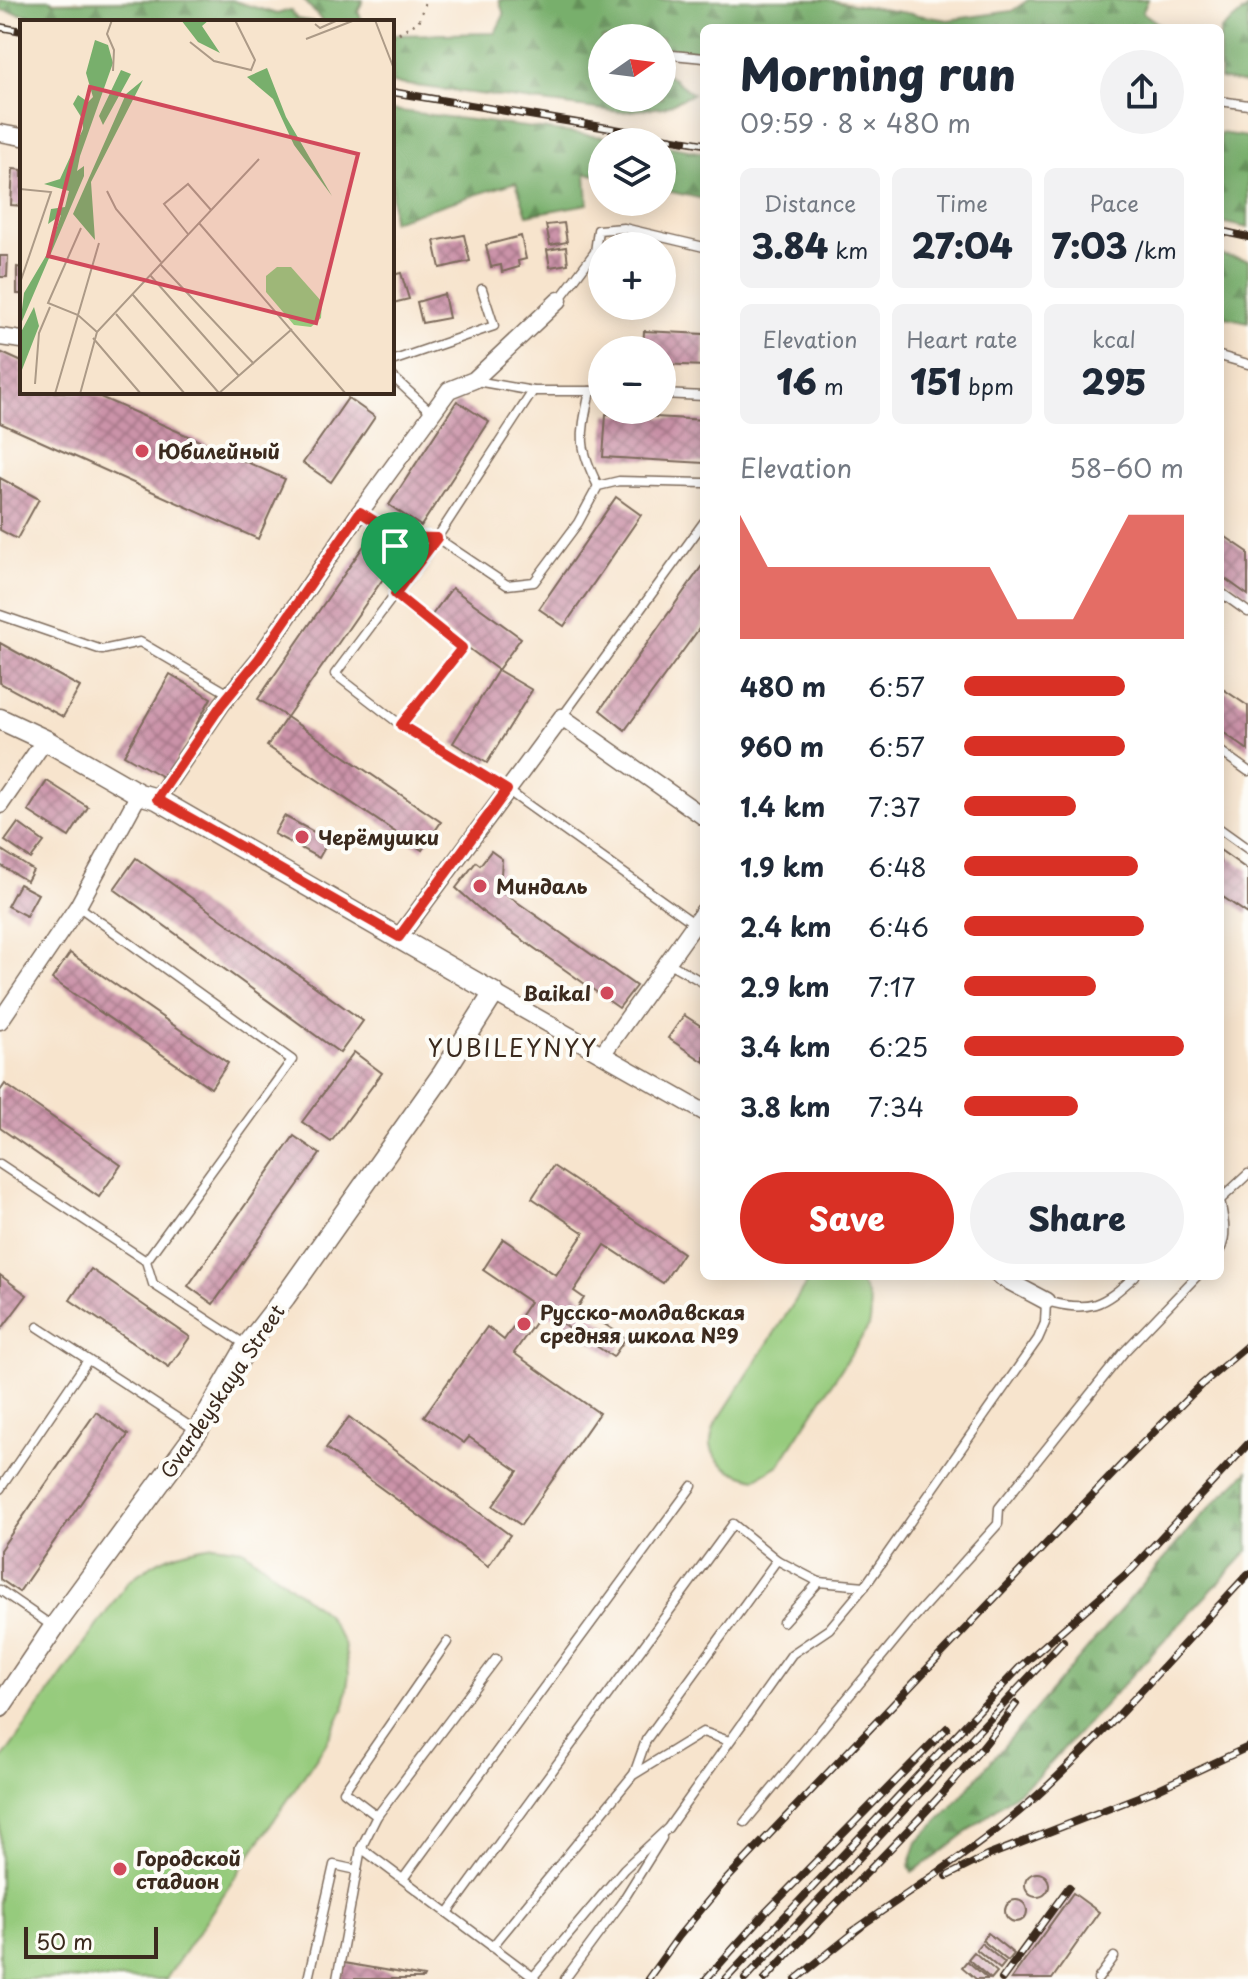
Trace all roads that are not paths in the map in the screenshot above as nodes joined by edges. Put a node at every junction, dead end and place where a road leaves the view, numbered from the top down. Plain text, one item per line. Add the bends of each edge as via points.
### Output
1 (676, 55) edge
2 (700, 58) edge
3 (1224, 102) edge
4 (1248, 105) edge
5 (0, 133) edge
6 (20, 137) edge
7 (700, 246) edge
8 (482, 289) dead end
9 (559, 300) joint
10 (0, 337) edge
11 (20, 340) edge
12 (1224, 357) edge
13 (394, 360) edge
14 (1248, 364) edge
15 (394, 378) edge
16 (474, 380) junction
17 (533, 391) junction
18 (588, 391) edge
19 (676, 395) edge
20 (700, 396) edge
21 (588, 401) edge
22 (432, 413) junction
23 (700, 483) edge
24 (598, 486) junction
25 (360, 512) junction
26 (700, 527) edge
27 (437, 538) junction
28 (395, 594) junction
29 (1224, 595) edge
30 (1248, 612) edge
31 (0, 615) edge
32 (230, 695) junction
33 (562, 717) junction
34 (0, 719) edge
35 (401, 725) junction
36 (45, 740) junction
37 (1224, 754) edge
38 (1248, 771) edge
39 (507, 790) junction
40 (148, 796) junction
41 (0, 805) edge
42 (700, 814) edge
43 (1224, 832) edge
44 (1248, 849) edge
45 (78, 906) junction
46 (700, 917) edge
47 (700, 919) edge
48 (399, 937) junction
49 (669, 963) junction
50 (700, 981) edge
51 (494, 993) junction
52 (0, 1021) edge
53 (603, 1053) junction
54 (700, 1110) edge
55 (0, 1164) edge
56 (1248, 1174) edge
57 (1224, 1196) edge
58 (1224, 1221) edge
59 (1224, 1241) edge
60 (146, 1261) junction
61 (1007, 1280) edge
62 (1131, 1280) edge
63 (1193, 1280) edge
64 (1046, 1301) junction
65 (38, 1327) dead end
66 (247, 1346) junction
67 (88, 1360) junction
68 (197, 1432) junction
69 (692, 1486) dead end
70 (0, 1489) edge
71 (777, 1560) junction
72 (819, 1582) junction
73 (865, 1586) junction
74 (0, 1590) edge
75 (783, 1622) dead end
76 (54, 1627) junction
77 (447, 1642) dead end
78 (496, 1659) dead end
79 (0, 1707) edge
80 (729, 1741) junction
81 (633, 1775) junction
82 (377, 1816) junction
83 (745, 1822) dead end
84 (668, 1828) junction
85 (361, 1848) junction
86 (357, 1870) junction
87 (403, 1879) junction
88 (448, 1913) junction
89 (492, 1947) junction
90 (1114, 1957) dead end
91 (534, 1978) edge
92 (308, 1979) edge
93 (337, 1979) edge
94 (565, 1979) edge
95 (1098, 1979) edge

1 - 2 lane
3 - 4 lane
5 - 6 street
7 - 9 lane via 624,228 598,230 595,252
8 - 13 lane via 494,326
9 - 16 street
10 - 11 street
12 - 14 lane
15 - 22 lane
16 - 17 lane
16 - 22 street via 449,390
17 - 18 lane
17 - 27 lane
19 - 20 lane
21 - 24 lane via 581,438
22 - 25 street
23 - 24 lane via 619,481
24 - 27 lane via 534,582 507,585
25 - 27 lane via 400,537
25 - 32 street
26 - 33 lane
27 - 28 lane
28 - 35 lane via 335,674
28 - 35 lane via 462,648
29 - 30 lane
31 - 32 lane via 102,650 140,642
32 - 40 street
33 - 39 street
33 - 42 street
34 - 36 street
35 - 39 lane
36 - 40 street
36 - 41 street
37 - 38 lane
39 - 46 lane
39 - 48 street
40 - 45 street
40 - 48 street
43 - 44 lane
45 - 52 street
45 - 60 lane via 292,1060
47 - 49 street
48 - 51 street
49 - 50 lane
49 - 53 street
51 - 53 street
51 - 66 street, Gvardeyskaya Street via 442,1075
53 - 54 street
55 - 60 lane
56 - 57 lane
58 - 59 lane
60 - 66 lane via 153,1284
61 - 64 street
62 - 64 lane via 1109,1300 1093,1306 1070,1308
63 - 83 lane via 1096,1385 999,1508 998,1524
64 - 73 lane via 1038,1339
65 - 67 lane
66 - 68 street, Gvardeyskaya Street
67 - 68 lane
67 - 70 lane
68 - 76 street, Gvardeyskaya Street
69 - 87 lane
71 - 72 lane
71 - 81 lane via 646,1740
71 - 88 lane via 733,1524
72 - 73 lane
72 - 75 lane
73 - 80 lane via 829,1629 792,1654
74 - 76 lane
76 - 79 street, Gvardeyskaya Street
77 - 82 lane via 344,1791
78 - 82 lane
80 - 81 lane via 703,1732
80 - 84 lane
81 - 89 lane
82 - 85 lane
84 - 91 lane via 624,1869
84 - 94 lane
85 - 86 lane
85 - 87 lane
86 - 92 lane via 334,1865
86 - 93 lane
87 - 88 lane
88 - 89 lane
89 - 91 lane
90 - 95 lane

